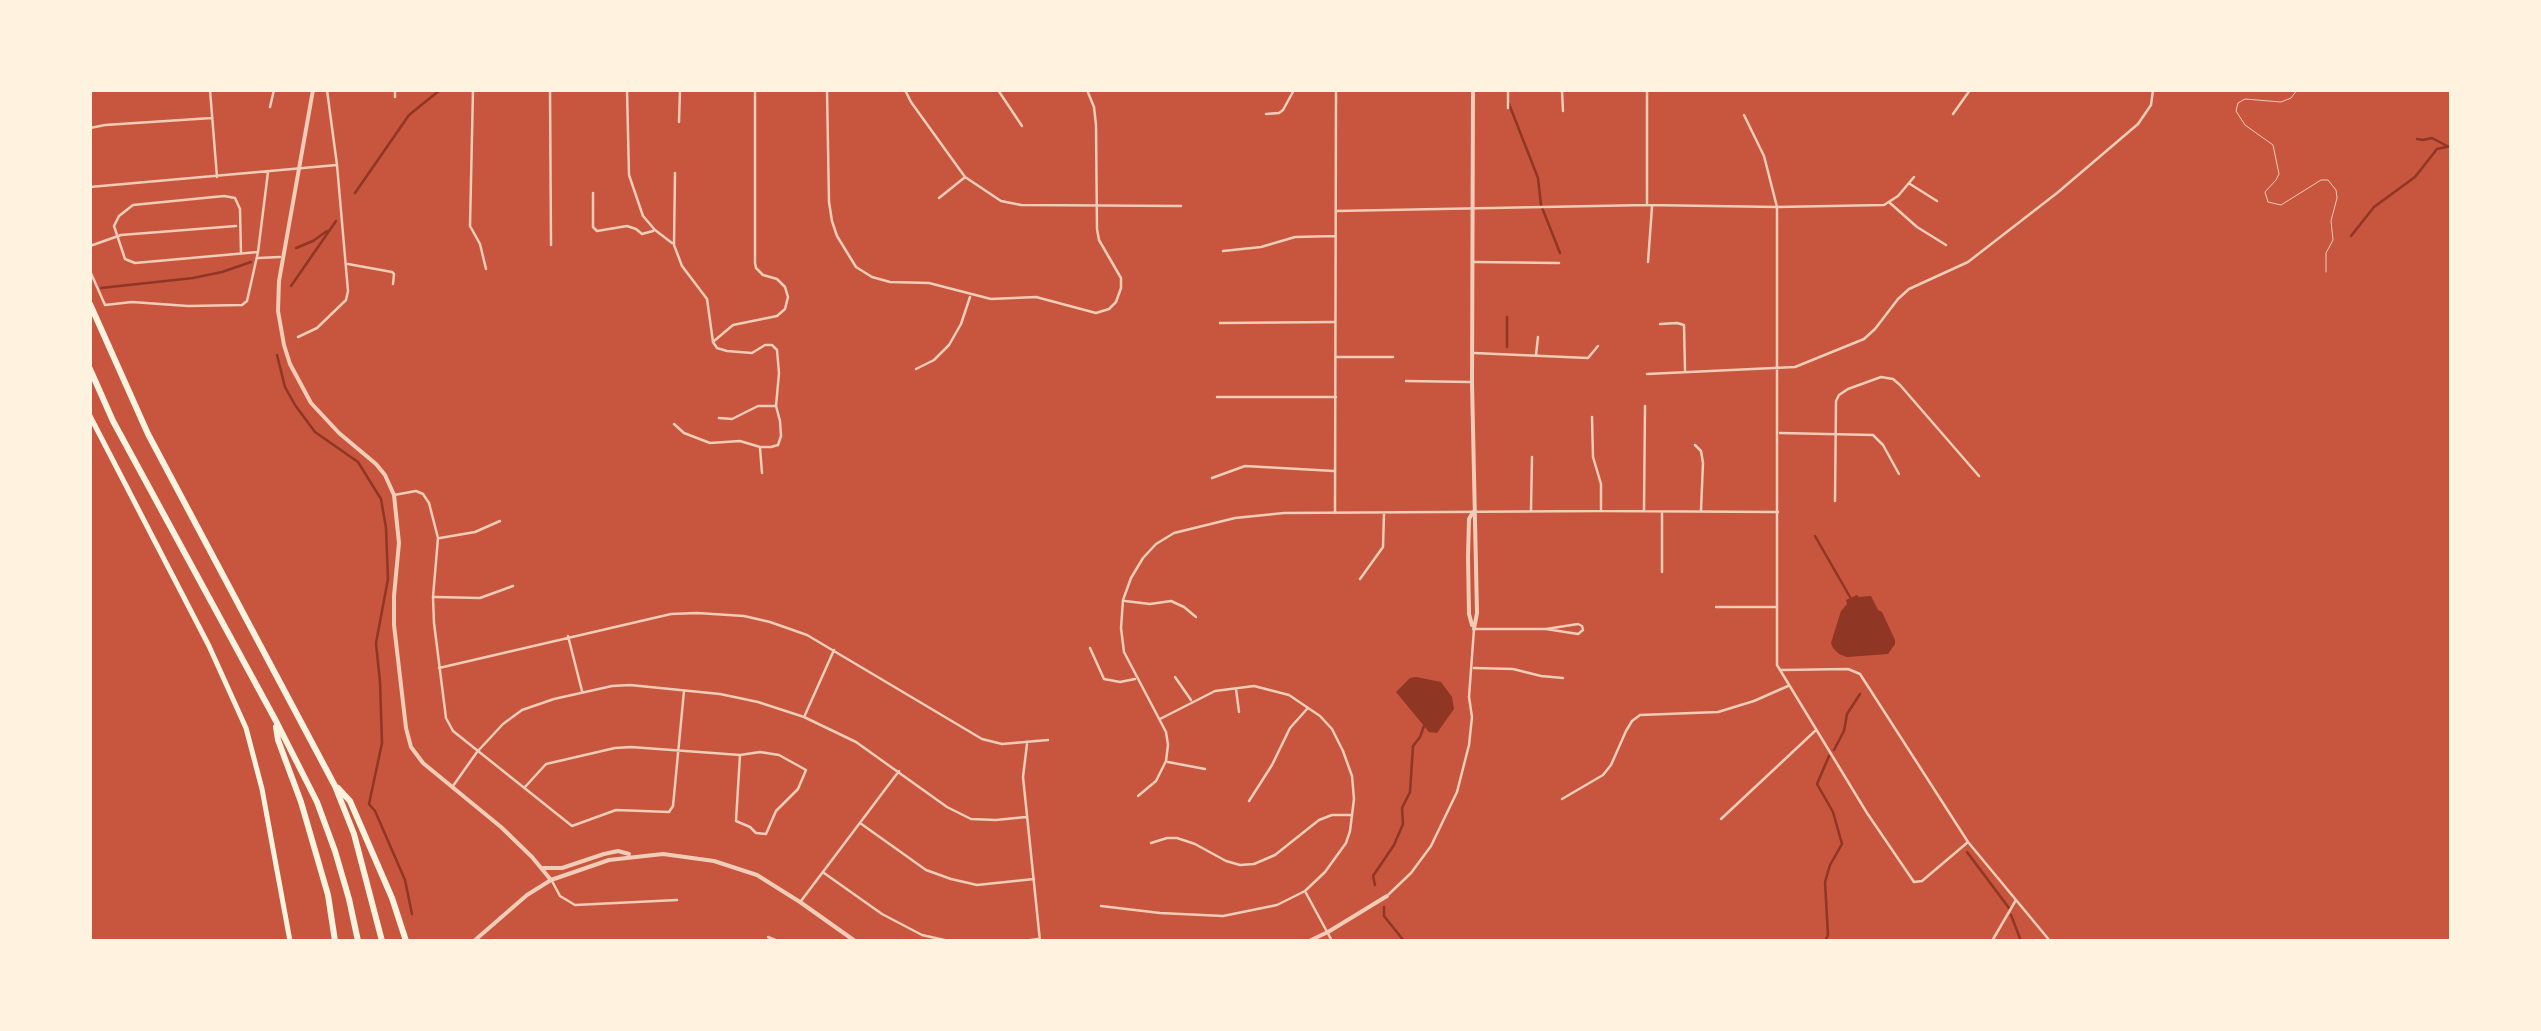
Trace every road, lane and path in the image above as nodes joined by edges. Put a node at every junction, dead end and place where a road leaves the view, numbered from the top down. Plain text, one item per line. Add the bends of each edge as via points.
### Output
1 (210, 90) edge
2 (274, 90) edge
3 (313, 90) edge
4 (327, 90) edge
5 (395, 90) edge
6 (473, 90) edge
7 (550, 90) edge
8 (627, 90) edge
9 (680, 90) edge
10 (754, 90) edge
11 (827, 90) edge
12 (905, 90) edge
13 (998, 90) edge
14 (1087, 90) edge
15 (1294, 90) edge
16 (1336, 90) edge
17 (1473, 90) edge
18 (1508, 90) edge
19 (1562, 90) edge
20 (1970, 90) edge
21 (2154, 90) edge
22 (2297, 90) edge
23 (1647, 91) edge
24 (395, 98) dead end
25 (270, 106) dead end
26 (1508, 108) dead end
27 (1563, 110) dead end
28 (1266, 114) dead end
29 (1954, 114) dead end
30 (1744, 115) dead end
31 (212, 118) junction
32 (679, 122) dead end
33 (1022, 126) dead end
34 (90, 128) edge
35 (336, 166) junction
36 (300, 169) junction
37 (268, 172) junction
38 (676, 173) dead end
39 (217, 177) junction
40 (965, 177) junction
41 (1914, 177) dead end
42 (1908, 184) junction
43 (90, 187) edge
44 (593, 193) dead end
45 (939, 198) dead end
46 (1937, 200) dead end
47 (1889, 202) junction
48 (1650, 205) junction
49 (1096, 206) junction
50 (1181, 206) dead end
51 (1471, 207) junction
52 (1777, 207) junction
53 (1336, 211) junction
54 (239, 226) junction
55 (654, 230) junction
56 (116, 236) junction
57 (1336, 236) junction
58 (550, 245) dead end
59 (674, 245) junction
60 (1946, 245) dead end
61 (90, 246) edge
62 (1223, 251) dead end
63 (258, 252) junction
64 (242, 254) junction
65 (283, 257) junction
66 (257, 258) junction
67 (1472, 262) junction
68 (1648, 262) dead end
69 (1559, 263) dead end
70 (346, 264) junction
71 (486, 269) dead end
72 (90, 272) edge
73 (2326, 272) dead end
74 (393, 284) dead end
75 (970, 295) junction
76 (90, 304) edge
77 (1336, 322) junction
78 (1220, 323) dead end
79 (1660, 324) dead end
80 (1538, 336) dead end
81 (298, 337) dead end
82 (713, 342) junction
83 (1598, 346) dead end
84 (1472, 354) junction
85 (1394, 356) dead end
86 (1536, 356) junction
87 (1336, 357) junction
88 (1778, 368) junction
89 (90, 369) edge
90 (916, 369) dead end
91 (1685, 372) junction
92 (1647, 374) dead end
93 (1406, 382) dead end
94 (1472, 382) junction
95 (1336, 396) junction
96 (1217, 397) dead end
97 (776, 406) junction
98 (1645, 406) dead end
99 (90, 416) edge
100 (1592, 416) dead end
101 (720, 418) dead end
102 (674, 424) dead end
103 (1835, 433) junction
104 (1778, 434) junction
105 (1696, 445) dead end
106 (760, 447) junction
107 (1532, 457) dead end
108 (1336, 471) junction
109 (762, 473) dead end
110 (1899, 474) dead end
111 (1979, 476) dead end
112 (1212, 478) dead end
113 (394, 496) junction
114 (1835, 502) dead end
115 (1602, 511) junction
116 (1644, 511) junction
117 (1662, 511) junction
118 (1384, 512) junction
119 (1473, 512) junction
120 (1531, 512) junction
121 (1701, 512) junction
122 (1778, 512) junction
123 (1335, 513) junction
124 (500, 521) dead end
125 (438, 538) junction
126 (1662, 572) dead end
127 (1360, 579) dead end
128 (513, 586) dead end
129 (433, 597) junction
130 (1123, 600) junction
131 (1716, 606) dead end
132 (1777, 607) junction
133 (1196, 617) dead end
134 (1546, 628) junction
135 (1474, 629) junction
136 (568, 636) junction
137 (1090, 648) dead end
138 (834, 650) junction
139 (439, 668) junction
140 (1473, 668) junction
141 (1780, 671) junction
142 (1175, 677) dead end
143 (1137, 678) junction
144 (1563, 678) dead end
145 (1788, 686) junction
146 (1236, 688) junction
147 (684, 691) junction
148 (582, 693) junction
149 (1192, 701) junction
150 (1308, 708) junction
151 (1238, 712) dead end
152 (804, 716) junction
153 (1158, 719) junction
154 (276, 720) junction
155 (1817, 730) junction
156 (1048, 740) dead end
157 (1027, 742) junction
158 (677, 751) junction
159 (478, 752) junction
160 (740, 755) junction
161 (1166, 762) junction
162 (1204, 769) dead end
163 (898, 772) junction
164 (336, 786) junction
165 (452, 787) junction
166 (524, 787) junction
167 (1138, 796) dead end
168 (1562, 799) dead end
169 (1249, 801) dead end
170 (1026, 816) junction
171 (1352, 816) junction
172 (1722, 819) dead end
173 (860, 823) junction
174 (1150, 842) dead end
175 (1968, 842) junction
176 (634, 856) junction
177 (543, 868) junction
178 (823, 872) junction
179 (1034, 879) junction
180 (551, 880) junction
181 (1305, 892) junction
182 (1387, 896) joint
183 (677, 900) dead end
184 (2016, 900) junction
185 (800, 902) junction
186 (1102, 906) dead end
187 (1328, 932) junction
188 (768, 936) dead end
189 (1040, 940) edge
190 (290, 941) edge
191 (335, 941) edge
192 (358, 941) edge
193 (382, 941) edge
194 (406, 941) edge
195 (474, 941) edge
196 (778, 941) edge
197 (855, 941) edge
198 (949, 941) edge
199 (1024, 941) edge
200 (1310, 941) edge
201 (1332, 941) edge
202 (1992, 941) edge
203 (2050, 941) edge

1 - 31 street
2 - 25 street
3 - 36 street
4 - 35 street
5 - 24 street
6 - 71 street via 470,226
7 - 58 street
8 - 55 street via 629,174
9 - 32 street
10 - 82 street via 756,268 777,279 788,297 777,316 732,325
11 - 75 street via 829,202 837,236 856,266 890,282
12 - 40 street
13 - 33 street
14 - 49 street via 1095,116
15 - 28 street via 1283,110
16 - 53 street
17 - 51 street
18 - 26 street
19 - 27 street
20 - 29 street
21 - 88 street via 2138,124 1979,254 1909,289 1864,338
22 - 73 lane via 2278,103 2245,99 2236,111 2272,145 2279,174 2265,192 2270,204 2281,206 2321,180 2336,190
23 - 48 street
30 - 52 street
31 - 34 street
31 - 39 street
35 - 36 street
35 - 70 street
36 - 37 street
36 - 65 street
37 - 39 street
37 - 63 street
38 - 59 street
39 - 43 street
40 - 45 street
40 - 49 street via 1001,202
41 - 42 street
42 - 46 street
42 - 47 street
44 - 55 street via 598,230
47 - 52 street
47 - 60 street
48 - 51 street
48 - 52 street
48 - 68 street
49 - 50 street
49 - 75 street via 1099,240 1120,278 1119,296 1109,309 1096,313 1036,298
51 - 53 street
51 - 67 street
52 - 88 street
53 - 57 street
54 - 56 street
54 - 56 street via 239,202 224,196 133,205 119,216
54 - 64 street
55 - 59 street
56 - 61 street
56 - 64 street via 125,259 136,263
57 - 62 street via 1296,236
57 - 77 street
59 - 82 street via 709,304
63 - 64 street
63 - 66 street
65 - 66 street
65 - 113 street via 278,311 290,364 311,403 376,464
66 - 72 street via 247,301 234,306 105,304
67 - 69 street
67 - 84 street
70 - 74 street via 392,272
70 - 81 street via 346,300
75 - 90 street via 949,344
76 - 164 highway via 148,434
77 - 78 street
77 - 87 street
79 - 91 street via 1684,325
80 - 86 street
82 - 97 street via 727,352 752,353 765,345 777,350
83 - 86 street via 1588,358
84 - 86 street
84 - 94 street
85 - 87 street
87 - 95 street
88 - 91 street
88 - 104 street
89 - 154 highway
91 - 92 street
93 - 94 street
94 - 119 street
95 - 96 street
95 - 108 street
97 - 101 street
97 - 106 street via 778,444
98 - 116 street
99 - 190 main road via 246,728
100 - 115 street
102 - 106 street via 710,443 740,440
103 - 104 street
103 - 110 street via 1872,435
103 - 111 street via 1839,395 1887,377
103 - 114 street
104 - 122 street
105 - 121 street via 1704,464
106 - 109 street
107 - 120 street
108 - 112 street via 1245,466
108 - 123 street
113 - 125 street via 424,494
113 - 165 street via 394,625 406,728 417,756
115 - 116 street
115 - 120 street
116 - 117 street
117 - 121 street
117 - 126 street
118 - 119 street
118 - 123 street
118 - 127 street via 1383,547
119 - 120 street
119 - 135 street via 1468,563
121 - 122 street
122 - 132 street
123 - 130 street via 1235,518 1174,534 1142,558
124 - 125 street
125 - 129 street
128 - 129 street via 480,598
129 - 139 street
130 - 133 street via 1171,600
130 - 143 street via 1124,652
131 - 132 street
132 - 141 street
134 - 134 street via 1578,634 1583,630 1578,624
134 - 135 street
135 - 140 street
136 - 138 street via 696,613 770,622
136 - 139 street
136 - 148 street
137 - 143 street via 1104,679
138 - 152 street
138 - 157 street via 982,739
139 - 159 street via 446,718
140 - 144 street
140 - 182 street via 1471,731 1458,792 1431,846
141 - 145 street
141 - 175 street via 1848,669 1865,679
142 - 149 street
143 - 153 street
145 - 155 street
145 - 168 street via 1718,712 1640,715 1603,776
146 - 149 street
146 - 150 street via 1289,695
146 - 151 street
147 - 148 street via 630,685
147 - 152 street
147 - 158 street
148 - 159 street via 522,710
149 - 153 street
150 - 169 street
150 - 171 street via 1332,729 1343,751 1352,776
152 - 163 street
153 - 161 street via 1166,732
154 - 191 highway
154 - 192 highway via 317,802
155 - 172 street
155 - 175 street via 1914,882
156 - 157 street
157 - 170 street
158 - 160 street
158 - 166 street via 592,752 546,764
158 - 166 street via 669,812 616,810 572,826
159 - 165 street
159 - 166 street
160 - 160 street via 736,821 766,834 806,770 778,755
161 - 162 street
161 - 167 street
163 - 170 street via 971,819
163 - 173 street
164 - 193 highway
164 - 194 highway via 350,801
165 - 177 street
170 - 179 street
171 - 174 street via 1319,820 1254,864 1226,861 1178,838
171 - 181 street via 1346,843
173 - 178 street
173 - 179 street via 926,870 951,879
175 - 184 street
176 - 177 street via 618,852
176 - 180 street
176 - 185 street via 714,860 758,875
177 - 180 street
178 - 185 street
178 - 198 street via 882,914
179 - 189 street
180 - 183 street via 575,905
180 - 195 street
181 - 186 street via 1223,916
181 - 187 street
182 - 187 street
184 - 202 street
184 - 203 street
185 - 197 street
187 - 200 street
187 - 201 street
188 - 196 street
189 - 199 street

